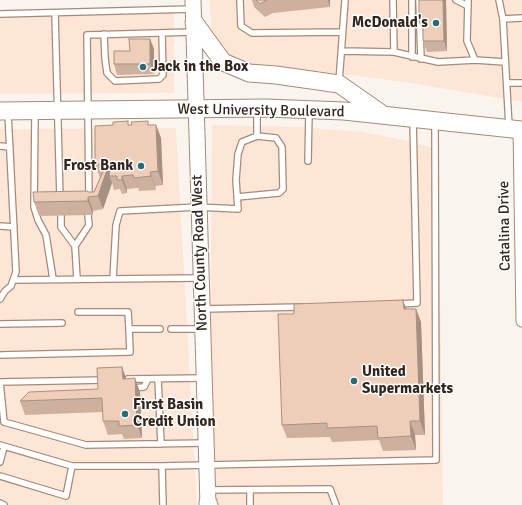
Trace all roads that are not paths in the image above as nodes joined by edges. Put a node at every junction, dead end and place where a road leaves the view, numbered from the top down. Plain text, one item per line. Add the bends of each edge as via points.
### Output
1 (240, 0) edge
2 (345, 0) edge
3 (393, 0) edge
4 (412, 0) edge
5 (419, 0) edge
6 (456, 0) edge
7 (499, 0) edge
8 (468, 3) edge
9 (55, 13) junction
10 (0, 14) edge
11 (193, 16) edge
12 (503, 18) junction
13 (522, 18) edge
14 (342, 32) junction
15 (162, 33) junction
16 (104, 34) junction
17 (342, 51) junction
18 (394, 52) junction
19 (412, 57) junction
20 (421, 59) junction
21 (475, 60) junction
22 (505, 62) junction
23 (507, 83) junction
24 (522, 83) edge
25 (339, 84) junction
26 (257, 108) junction
27 (195, 109) junction
28 (88, 110) junction
29 (309, 110) junction
30 (4, 111) edge
31 (36, 111) junction
32 (57, 111) junction
33 (384, 116) junction
34 (413, 119) junction
35 (435, 121) junction
36 (517, 130) edge
37 (257, 136) junction
38 (0, 146) edge
39 (10, 147) junction
40 (308, 161) dead end
41 (237, 197) junction
42 (60, 205) edge
43 (89, 205) edge
44 (198, 207) junction
45 (61, 215) dead end
46 (88, 215) dead end
47 (0, 226) edge
48 (14, 227) junction
49 (75, 246) junction
50 (201, 278) junction
51 (53, 279) junction
52 (77, 279) junction
53 (113, 279) junction
54 (14, 280) junction
55 (0, 299) edge
56 (390, 304) edge
57 (310, 306) edge
58 (202, 309) junction
59 (78, 312) dead end
60 (522, 321) edge
61 (62, 323) dead end
62 (0, 324) edge
63 (129, 329) junction
64 (160, 329) dead end
65 (171, 329) dead end
66 (202, 329) junction
67 (0, 355) edge
68 (204, 378) junction
69 (124, 379) edge
70 (148, 379) junction
71 (158, 379) junction
72 (93, 380) junction
73 (109, 380) edge
74 (100, 388) edge
75 (127, 388) edge
76 (1, 400) edge
77 (206, 442) junction
78 (161, 444) junction
79 (2, 446) edge
80 (0, 462) edge
81 (207, 465) junction
82 (72, 466) junction
83 (162, 466) junction
84 (0, 476) edge
85 (250, 490) junction
86 (208, 501) edge
87 (0, 503) edge
88 (4, 505) edge
89 (163, 505) edge
90 (250, 505) edge
91 (336, 505) edge

1 - 14 lane via 241,26 252,33
2 - 14 lane
3 - 18 lane
4 - 19 lane
5 - 20 lane
6 - 8 lane
7 - 12 lane
8 - 21 lane via 468,41
9 - 10 lane
9 - 11 lane
9 - 32 lane
11 - 15 lane
11 - 25 main road via 223,62 249,73
11 - 27 main road, North County Road West
12 - 13 lane
12 - 22 lane
14 - 17 lane
15 - 16 lane
15 - 16 lane via 163,75 159,79 115,81 107,73
16 - 28 lane via 87,34
17 - 18 lane
17 - 25 lane
18 - 19 lane
19 - 20 lane
20 - 21 lane via 438,62
21 - 22 lane
22 - 23 lane
23 - 24 lane
23 - 36 lane
25 - 33 main road
26 - 27 main road, West University Boulevard
26 - 29 main road, West University Boulevard
26 - 37 lane
27 - 28 main road, West University Boulevard
27 - 44 main road, North County Road West
28 - 32 main road, West University Boulevard
28 - 43 lane
29 - 33 main road, West University Boulevard
29 - 40 lane
30 - 31 main road, West University Boulevard
30 - 39 lane
31 - 32 main road, West University Boulevard
31 - 51 lane via 34,206 46,235
32 - 42 lane
33 - 34 main road, West University Boulevard
34 - 35 main road, West University Boulevard
34 - 56 lane via 417,303
35 - 36 main road, West University Boulevard
35 - 81 lane via 436,460
36 - 60 street, Catalina Drive
37 - 41 lane via 242,142 238,154
37 - 41 lane via 276,138 282,147 283,189 279,193
38 - 39 lane
39 - 48 lane
41 - 44 lane via 238,209
44 - 50 main road, North County Road West
44 - 53 lane via 120,211 116,225
45 - 49 lane via 61,226
46 - 49 lane via 88,225
47 - 48 lane
48 - 54 lane
49 - 52 lane
50 - 53 lane
50 - 58 main road, North County Road West
51 - 52 lane
51 - 54 lane
52 - 53 lane
54 - 55 lane
57 - 58 lane
58 - 66 main road, North County Road West
59 - 63 lane via 128,312
61 - 62 lane
63 - 64 lane
63 - 67 lane via 130,352
65 - 66 lane
66 - 68 main road, North County Road West
68 - 71 lane
68 - 77 main road, North County Road West
69 - 70 lane
70 - 71 lane
70 - 75 lane via 144,387
71 - 78 lane
72 - 73 lane
72 - 74 lane
72 - 76 lane via 0,382
76 - 78 lane via 4,422 86,445
77 - 78 lane
77 - 81 main road, North County Road West
79 - 80 lane
79 - 82 lane
81 - 83 lane
81 - 86 main road, North County Road West
82 - 83 lane
82 - 84 lane via 66,496
83 - 89 lane
85 - 86 lane
85 - 90 lane
85 - 91 lane via 330,489
87 - 88 lane

